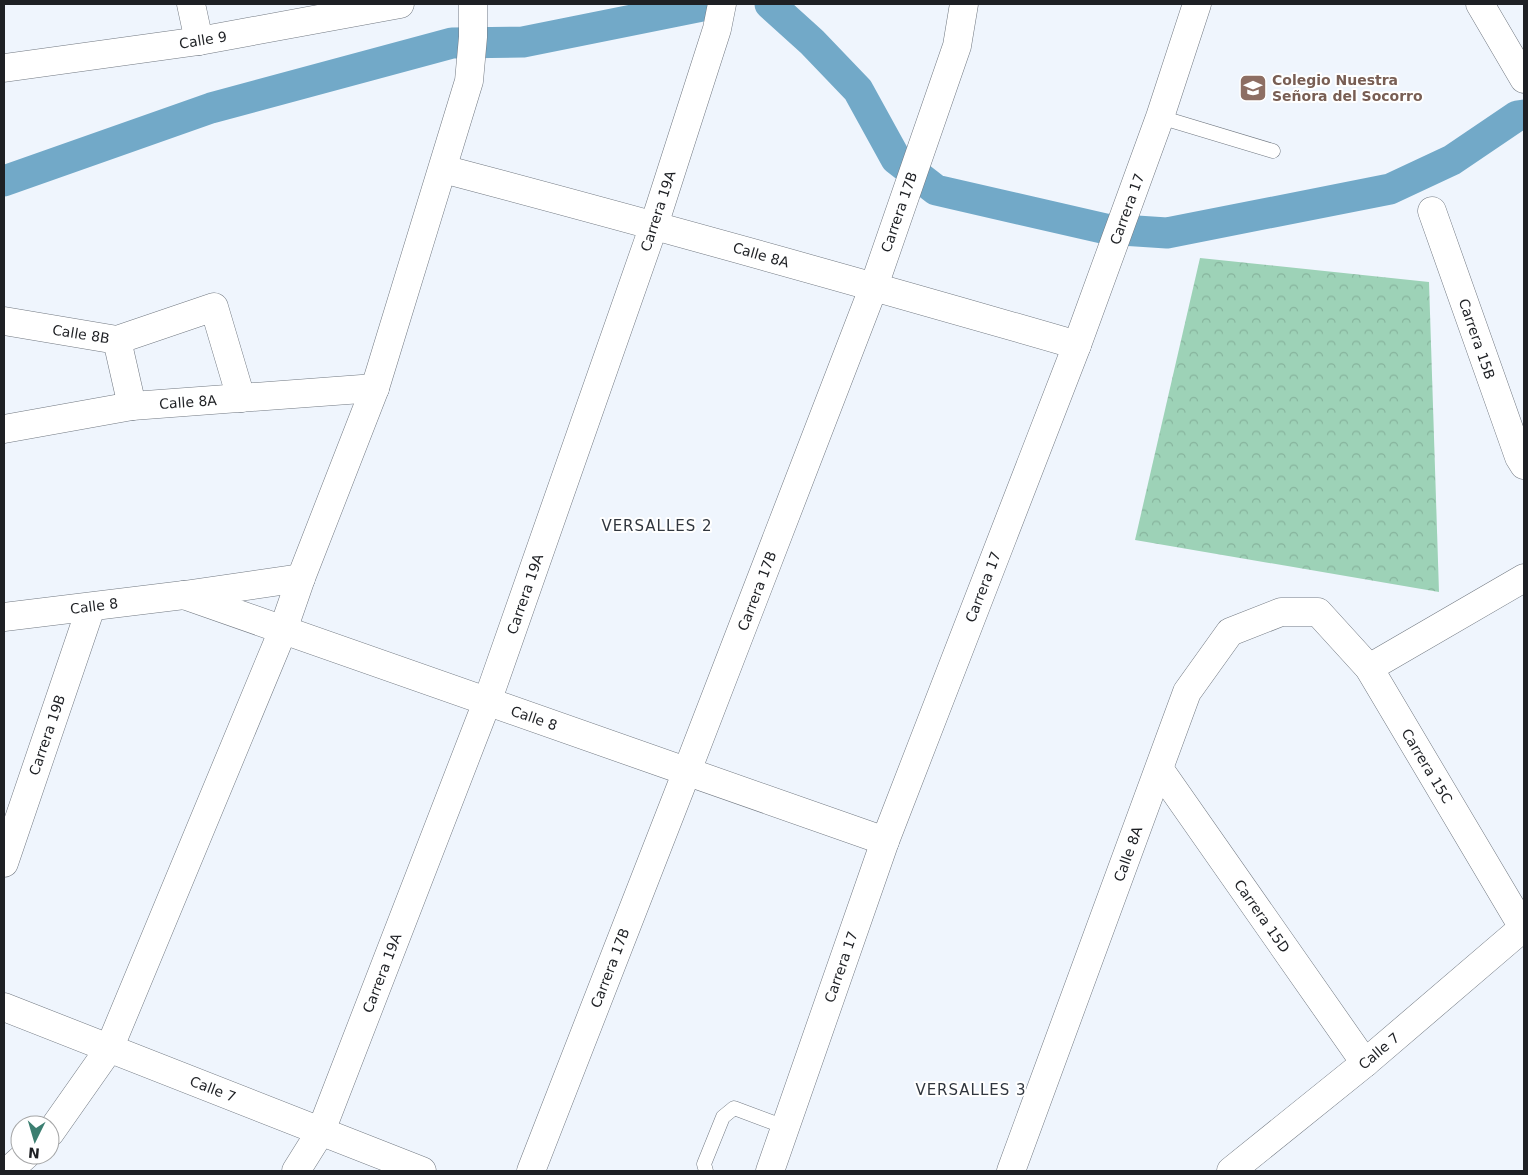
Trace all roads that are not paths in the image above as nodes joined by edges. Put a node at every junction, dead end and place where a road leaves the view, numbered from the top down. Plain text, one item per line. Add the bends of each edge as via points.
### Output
1 (191, 4) edge
2 (400, 4) edge
3 (473, 4) edge
4 (964, 4) edge
5 (1197, 4) edge
6 (1480, 4) edge
7 (720, 16) edge
8 (199, 41) junction
9 (4, 68) edge
10 (1524, 78) edge
11 (1160, 117) junction
12 (1273, 151) dead end
13 (443, 169) junction
14 (1432, 211) dead end
15 (654, 225) junction
16 (874, 286) junction
17 (4, 321) edge
18 (117, 340) junction
19 (1077, 345) junction
20 (375, 388) junction
21 (241, 398) junction
22 (132, 406) junction
23 (4, 429) edge
24 (1524, 465) edge
25 (301, 578) junction
26 (1524, 578) edge
27 (184, 595) junction
28 (91, 607) junction
29 (1318, 612) joint
30 (4, 617) edge
31 (283, 630) junction
32 (1369, 668) junction
33 (487, 702) junction
34 (1160, 770) junction
35 (688, 771) junction
36 (885, 841) junction
37 (4, 863) edge
38 (1524, 928) edge
39 (4, 1007) edge
40 (109, 1049) junction
41 (1365, 1063) junction
42 (60, 1119) edge
43 (785, 1128) junction
44 (321, 1131) junction
45 (296, 1171) edge
46 (422, 1171) edge
47 (531, 1171) edge
48 (706, 1171) edge
49 (770, 1171) edge
50 (1011, 1171) edge
51 (1231, 1171) edge

1 - 8 street
2 - 8 street, Calle 9
3 - 13 street via 469,81
4 - 16 street, Carrera 17B via 957,46
5 - 11 street, Carrera 17
6 - 10 street
7 - 15 street, Carrera 19A
8 - 9 street, Calle 9
11 - 12 lane
11 - 19 street, Carrera 17
13 - 15 street, Calle 8A
13 - 20 street
14 - 24 street, Carrera 15B
15 - 16 street, Calle 8A
15 - 33 street, Carrera 19A
16 - 19 street, Calle 8A
16 - 35 street, Carrera 17B
17 - 18 street, Calle 8B
18 - 21 street, Calle 8B via 214,307
18 - 22 street
19 - 36 street, Carrera 17
20 - 21 street, Calle 8A
20 - 25 street
21 - 22 street, Calle 8A
22 - 23 street, Calle 8A
25 - 27 street, Calle 8
25 - 31 street
26 - 32 street
27 - 28 street, Calle 8
27 - 31 street, Calle 8
28 - 30 street, Calle 8
28 - 37 street, Carrera 19B
29 - 32 street, Carrera 15C
29 - 34 street, Calle 8A via 1281,612 1230,632 1187,692
31 - 33 street, Calle 8
31 - 40 street
32 - 38 street, Carrera 15C
33 - 35 street, Calle 8
33 - 44 street, Carrera 19A
34 - 41 street, Carrera 15D
34 - 50 street, Calle 8A
35 - 36 street, Calle 8
35 - 47 street, Carrera 17B
36 - 43 street, Carrera 17
38 - 41 street, Calle 7
39 - 40 street, Calle 7
40 - 42 street
40 - 44 street, Calle 7
41 - 51 street, Calle 7
43 - 48 lane via 734,1108 723,1117 704,1164
43 - 49 street, Carrera 17
44 - 45 street, Carrera 19A
44 - 46 street, Calle 7

